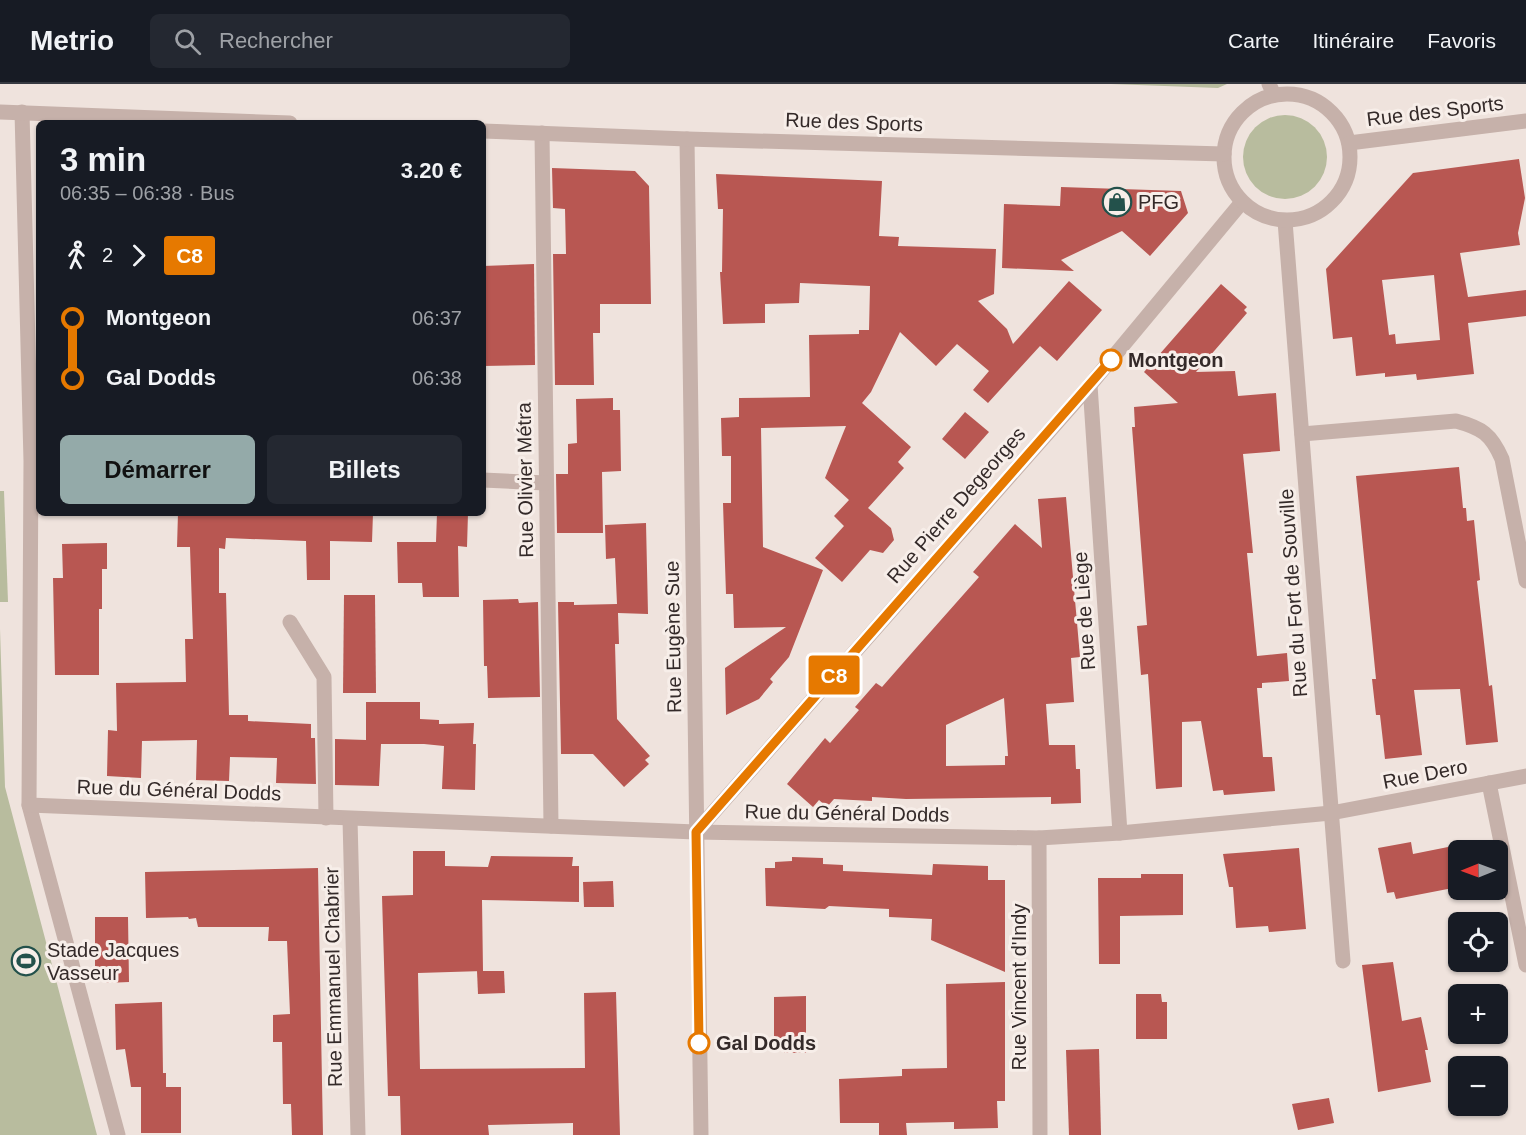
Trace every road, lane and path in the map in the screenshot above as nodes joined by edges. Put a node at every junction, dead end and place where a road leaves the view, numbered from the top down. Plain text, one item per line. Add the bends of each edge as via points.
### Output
1 (1271, 89) edge
2 (0, 111) edge
3 (22, 112) junction
4 (217, 120) edge
5 (1526, 121) edge
6 (486, 131) edge
7 (542, 133) junction
8 (687, 139) junction
9 (1349, 143) junction
10 (1224, 154) junction
11 (1242, 202) junction
12 (1285, 221) junction
13 (1090, 386) junction
14 (1302, 434) junction
15 (35, 462) edge
16 (486, 480) edge
17 (546, 483) junction
18 (1526, 581) edge
19 (290, 622) dead end
20 (1526, 776) edge
21 (1490, 783) junction
22 (29, 805) junction
23 (1331, 813) junction
24 (326, 818) junction
25 (350, 819) junction
26 (551, 826) junction
27 (696, 832) junction
28 (1120, 833) junction
29 (1039, 838) junction
30 (1343, 962) dead end
31 (1526, 965) edge
32 (118, 1135) edge
33 (358, 1135) edge
34 (701, 1135) edge
35 (1041, 1135) edge

1 - 9 street via 1313,99 1329,110 1342,125
1 - 10 street via 1240,116 1227,137
2 - 3 street
3 - 4 street
3 - 15 street
5 - 9 street, Rue des Sports
6 - 7 street, Rue des Sports
7 - 8 street, Rue des Sports
7 - 17 street, Rue Olivier Métra
8 - 10 street, Rue des Sports
8 - 27 street, Rue Eugène Sue
9 - 12 street via 1348,176 1336,197 1317,213
10 - 11 street via 1225,171
11 - 12 street via 1255,212
11 - 13 street, Rue Pierre Degeorges
12 - 14 street, Rue du Fort de Souville
13 - 27 street, Rue Pierre Degeorges
13 - 28 street, Rue de Liège
14 - 18 street via 1456,421 1487,434 1502,459
14 - 23 street, Rue du Fort de Souville
15 - 22 street
16 - 17 street
17 - 26 street, Rue Olivier Métra
19 - 24 street via 324,677
20 - 21 street, Rue Dero
21 - 23 street, Rue Dero
21 - 31 street
22 - 24 street, Rue du Général Dodds
22 - 32 street
23 - 28 street, Rue du Général Dodds
23 - 30 street, Rue du Fort de Souville
24 - 25 street, Rue du Général Dodds
25 - 26 street, Rue du Général Dodds
25 - 33 street, Rue Emmanuel Chabrier
26 - 27 street, Rue du Général Dodds
27 - 29 street, Rue du Général Dodds
27 - 34 street, Rue Eugène Sue
28 - 29 street, Rue du Général Dodds
29 - 35 street, Rue Vincent d'Indy

